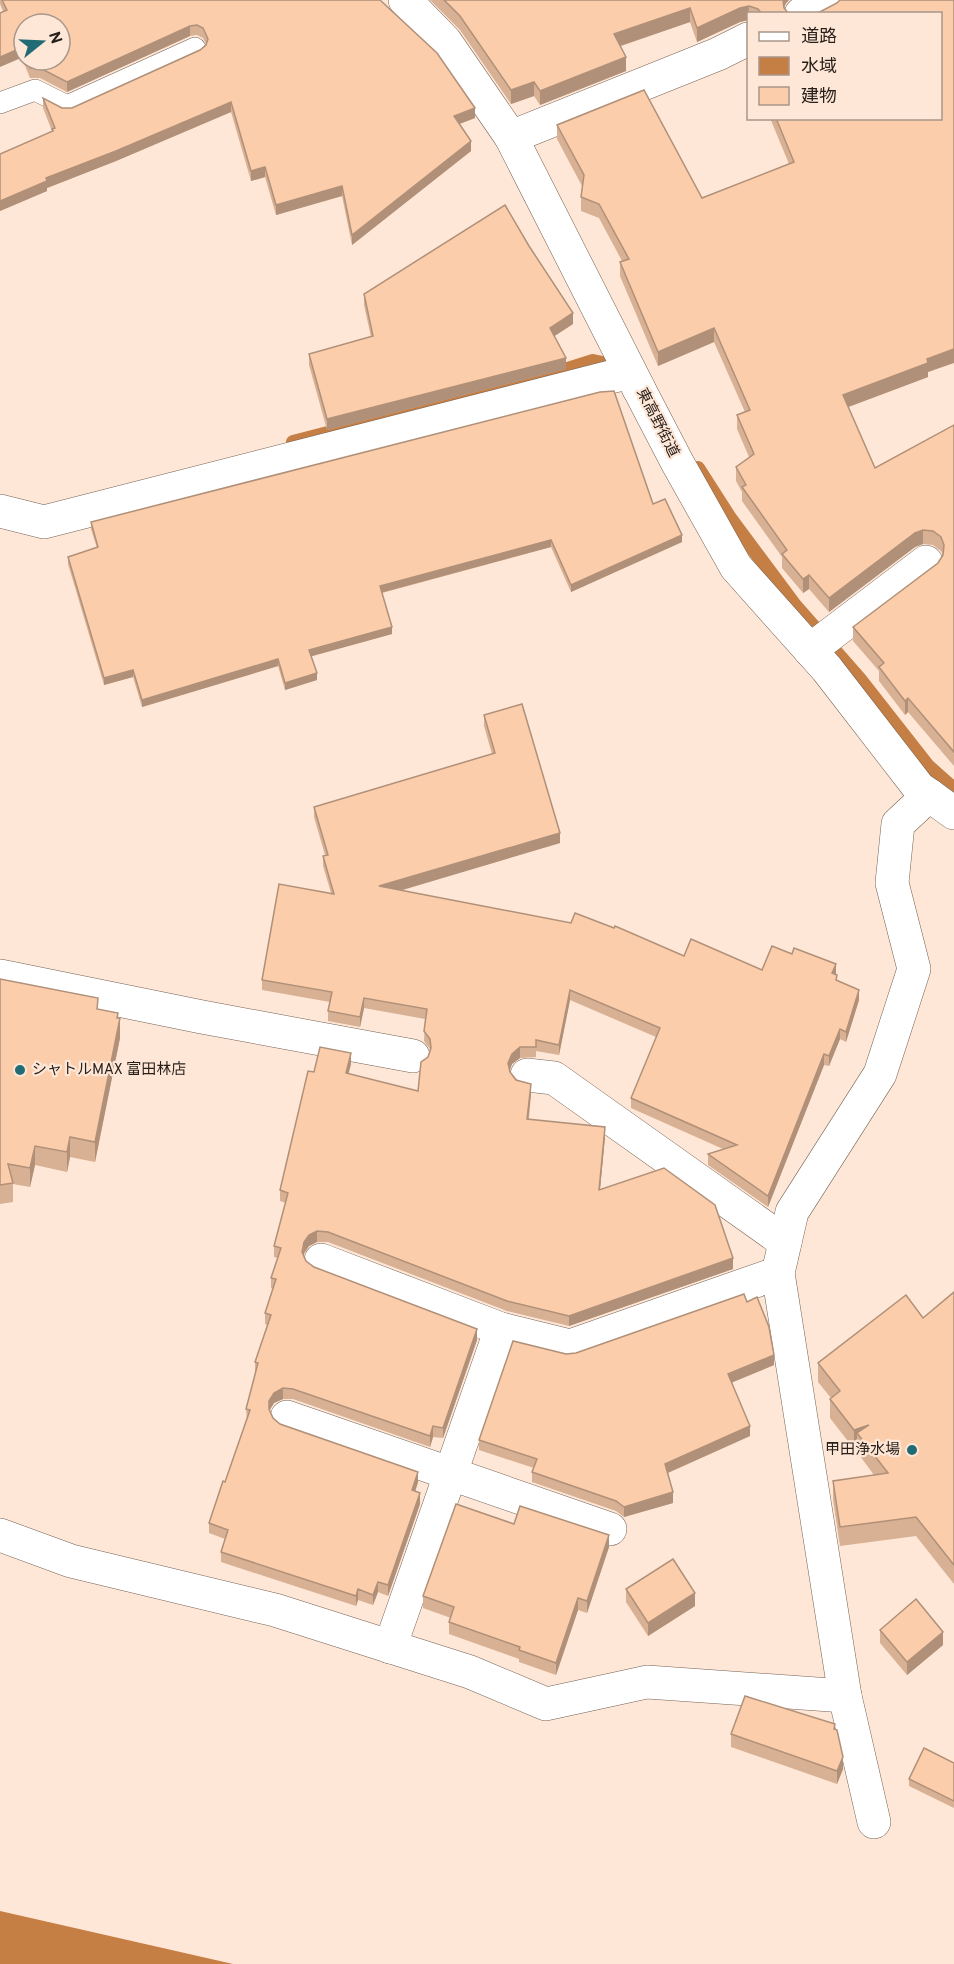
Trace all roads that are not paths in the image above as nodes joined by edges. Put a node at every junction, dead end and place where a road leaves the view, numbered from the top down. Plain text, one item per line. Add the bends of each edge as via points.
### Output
1 (405, 0) edge
2 (747, 40) edge
3 (195, 48) dead end
4 (0, 103) edge
5 (511, 137) junction
6 (635, 380) junction
7 (0, 511) edge
8 (926, 562) dead end
9 (810, 650) junction
10 (941, 804) edge
11 (0, 976) edge
12 (414, 1056) dead end
13 (527, 1075) dead end
14 (782, 1258) junction
15 (321, 1260) dead end
16 (501, 1329) junction
17 (287, 1417) dead end
18 (450, 1474) junction
19 (610, 1529) dead end
20 (0, 1535) edge
21 (390, 1647) junction
22 (845, 1696) junction
23 (874, 1822) dead end

1 - 5 street, 東高野街道 via 445,41
2 - 5 street
3 - 4 lane via 67,106 35,90
5 - 6 street, 東高野街道
6 - 7 street via 44,522
6 - 9 street, 東高野街道 via 736,567
8 - 9 street
9 - 10 street, 東高野街道 via 919,788
10 - 14 street via 898,824 892,883 914,969 880,1074 792,1212
11 - 12 street
13 - 14 street via 554,1078
14 - 16 street via 570,1346
14 - 22 street
15 - 16 street
16 - 18 street
17 - 18 street
18 - 19 street
18 - 21 street
20 - 21 street via 71,1561 275,1610
21 - 22 street via 470,1672 546,1704 647,1682
22 - 23 street

